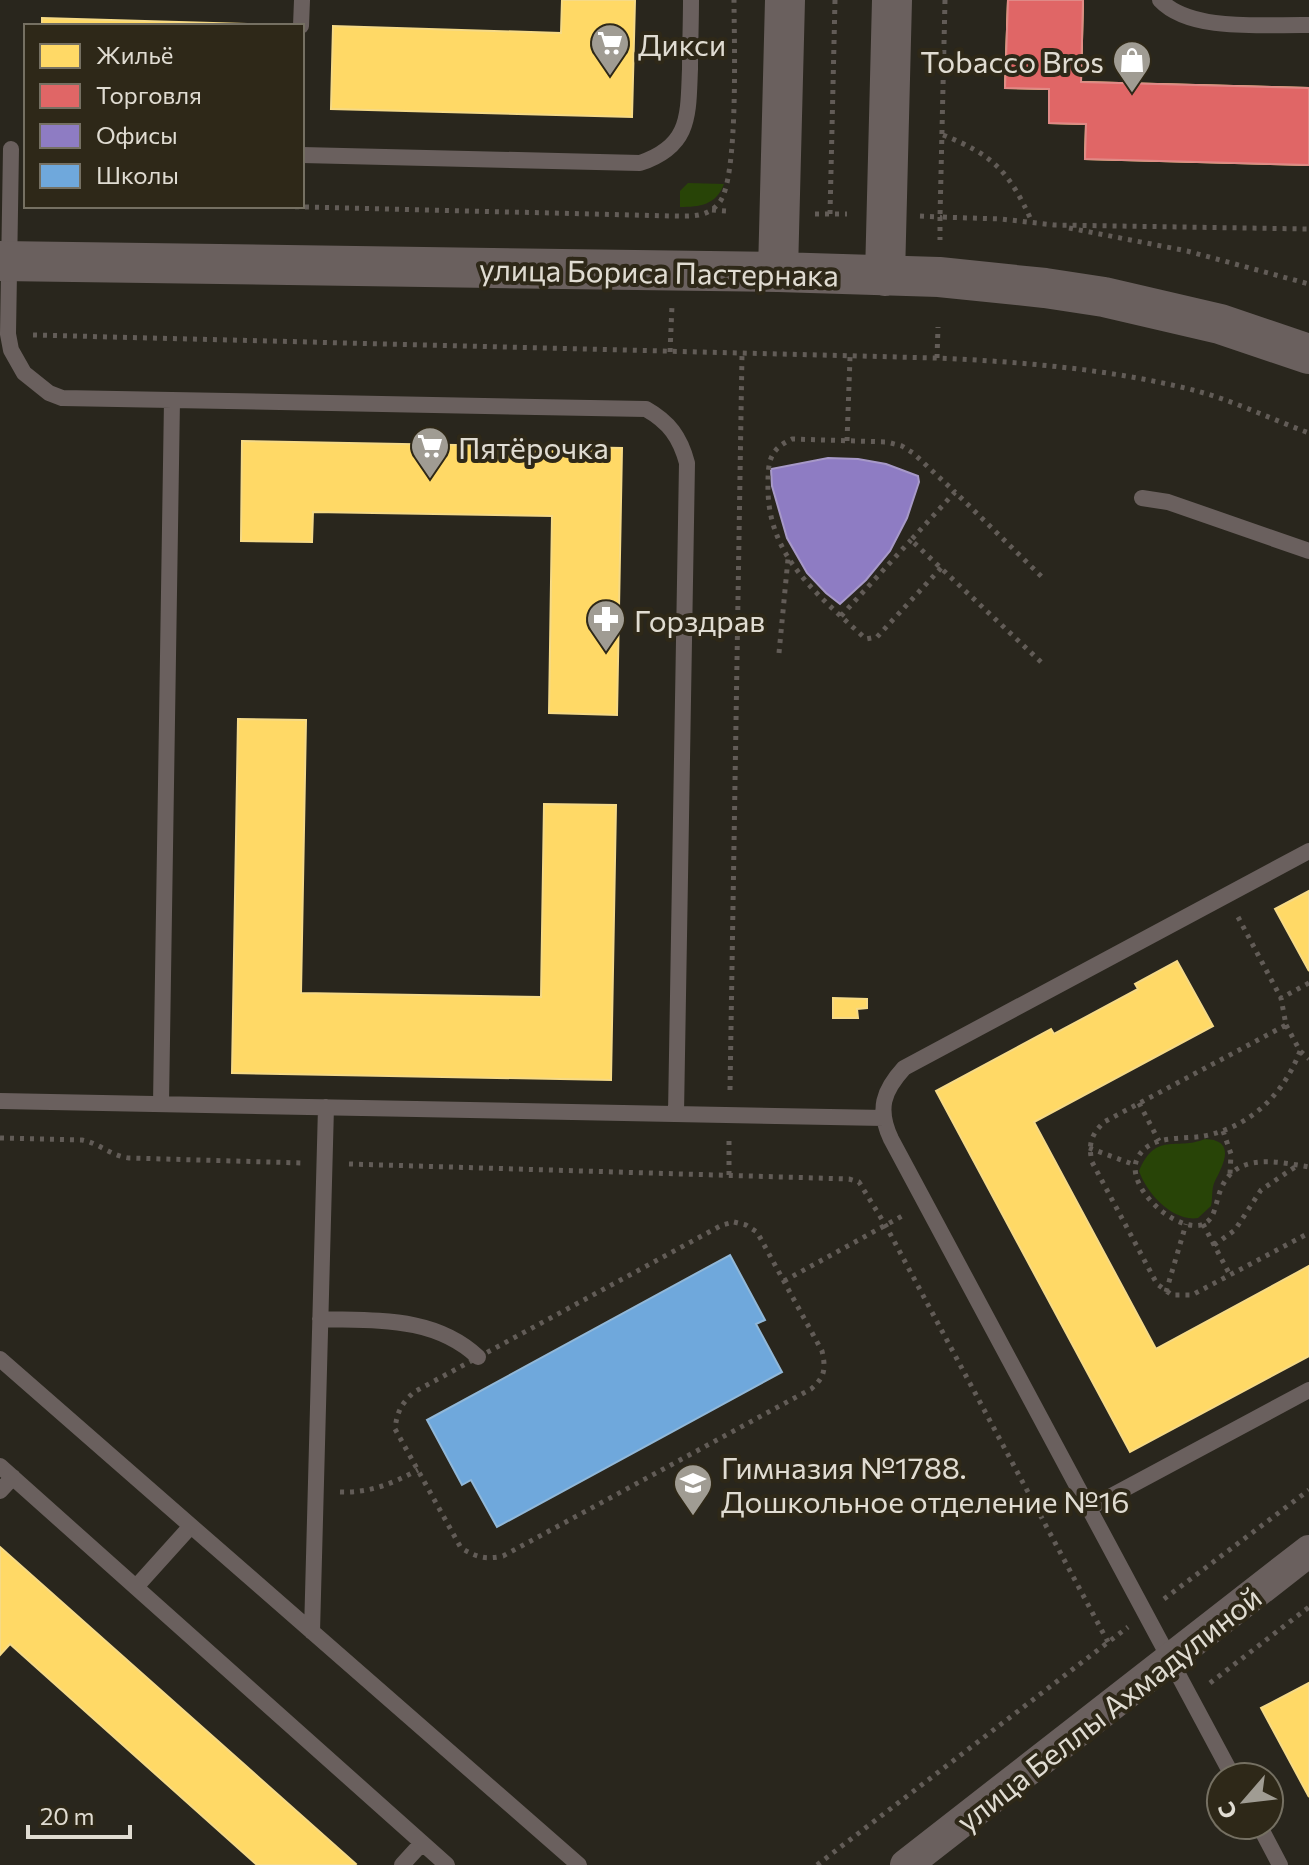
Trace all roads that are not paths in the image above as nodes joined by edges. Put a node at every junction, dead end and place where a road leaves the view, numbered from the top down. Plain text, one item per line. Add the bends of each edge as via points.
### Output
1 (302, 0) edge
2 (691, 0) edge
3 (785, 0) edge
4 (892, 0) edge
5 (1160, 0) edge
6 (301, 24) edge
7 (1309, 25) edge
8 (12, 149) edge
9 (304, 155) edge
10 (4, 261) edge
11 (778, 272) junction
12 (885, 276) junction
13 (1309, 354) edge
14 (172, 400) junction
15 (1142, 498) dead end
16 (1309, 551) edge
17 (1309, 851) edge
18 (0, 1101) edge
19 (161, 1104) junction
20 (326, 1107) junction
21 (676, 1114) junction
22 (884, 1118) junction
23 (320, 1319) junction
24 (478, 1357) road end
25 (0, 1359) edge
26 (1309, 1390) edge
27 (6, 1471) edge
28 (0, 1491) edge
29 (1089, 1508) junction
30 (191, 1526) junction
31 (1309, 1551) edge
32 (136, 1587) junction
33 (312, 1632) junction
34 (1170, 1660) junction
35 (1224, 1761) edge
36 (1267, 1841) edge
37 (422, 1843) junction
38 (402, 1865) edge
39 (447, 1865) edge
40 (579, 1865) edge
41 (906, 1865) edge
42 (1280, 1865) edge

1 - 6 lane
2 - 9 lane via 688,116 674,144 654,158 640,163
3 - 11 street
4 - 12 street
5 - 7 lane via 1171,11 1210,23
8 - 10 lane
10 - 11 street, улица Бориса Пастернака
10 - 14 lane via 8,334 24,373 62,398
11 - 12 street, улица Бориса Пастернака
12 - 13 street, улица Бориса Пастернака via 986,281 1104,297 1220,324
14 - 19 lane
14 - 21 lane via 646,409 676,434 687,463
15 - 16 lane via 1168,502
17 - 22 lane via 904,1068 890,1083
18 - 19 lane
19 - 20 lane
20 - 21 lane
20 - 23 lane
21 - 22 lane
22 - 29 lane
23 - 24 lane via 420,1325 455,1339
23 - 33 lane
25 - 30 lane
26 - 29 lane
27 - 28 lane
27 - 32 lane
29 - 34 lane
30 - 32 lane
30 - 33 lane
31 - 34 street, улица Беллы Ахмадулиной
32 - 37 lane
33 - 40 lane
34 - 35 lane
34 - 41 street, улица Беллы Ахмадулиной
36 - 42 lane
37 - 38 lane
37 - 39 lane

